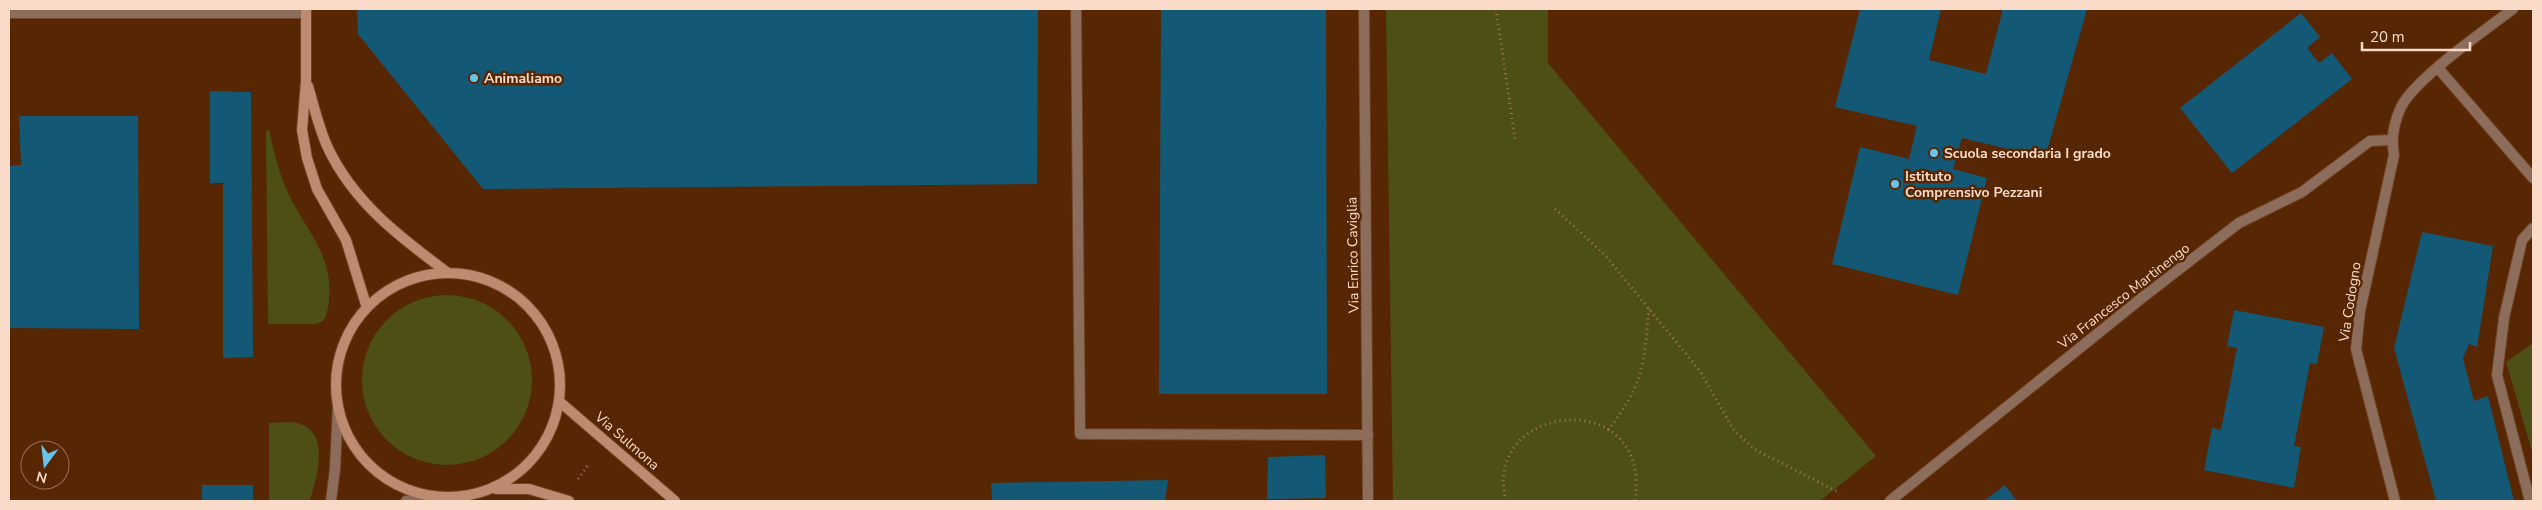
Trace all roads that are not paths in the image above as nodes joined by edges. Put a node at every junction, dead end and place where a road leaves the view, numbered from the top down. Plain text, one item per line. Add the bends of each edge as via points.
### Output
1 (1076, 9) edge
2 (1364, 9) edge
3 (2513, 9) edge
4 (306, 11) edge
5 (9, 14) edge
6 (2438, 68) junction
7 (306, 81) junction
8 (2391, 140) junction
9 (2533, 178) edge
10 (2533, 228) edge
11 (448, 273) junction
12 (367, 308) junction
13 (560, 402) junction
14 (338, 405) junction
15 (1368, 435) junction
16 (493, 489) junction
17 (431, 497) junction
18 (330, 501) edge
19 (406, 501) edge
20 (569, 501) edge
21 (675, 501) edge
22 (1368, 501) edge
23 (1890, 501) edge
24 (2395, 501) edge
25 (2530, 501) edge

1 - 15 street via 1080,434
2 - 15 street, Via Enrico Caviglia
3 - 6 street
4 - 5 street
4 - 7 street
6 - 8 street, Via Codogno via 2401,107
6 - 9 street
7 - 11 street via 327,146 345,180 365,205
7 - 12 street via 302,130 307,158 317,189 346,240
8 - 23 street, Via Francesco Martinengo via 2370,141 2302,192 2239,223
8 - 24 street, Via Codogno via 2394,155 2360,311 2356,349
10 - 25 street via 2522,240 2504,318 2497,375
11 - 12 street via 420,276 401,283
11 - 13 street via 476,276 496,283 514,294 534,313 546,330 557,356
12 - 14 street via 350,330 342,349 336,377
13 - 16 street via 554,425 541,450 517,475
13 - 21 street, Via Sulmona
14 - 17 street via 349,438 369,466 398,486
14 - 18 street
15 - 22 street, Via Enrico Caviglia
16 - 17 street via 459,498
16 - 20 street via 530,489
17 - 19 street

